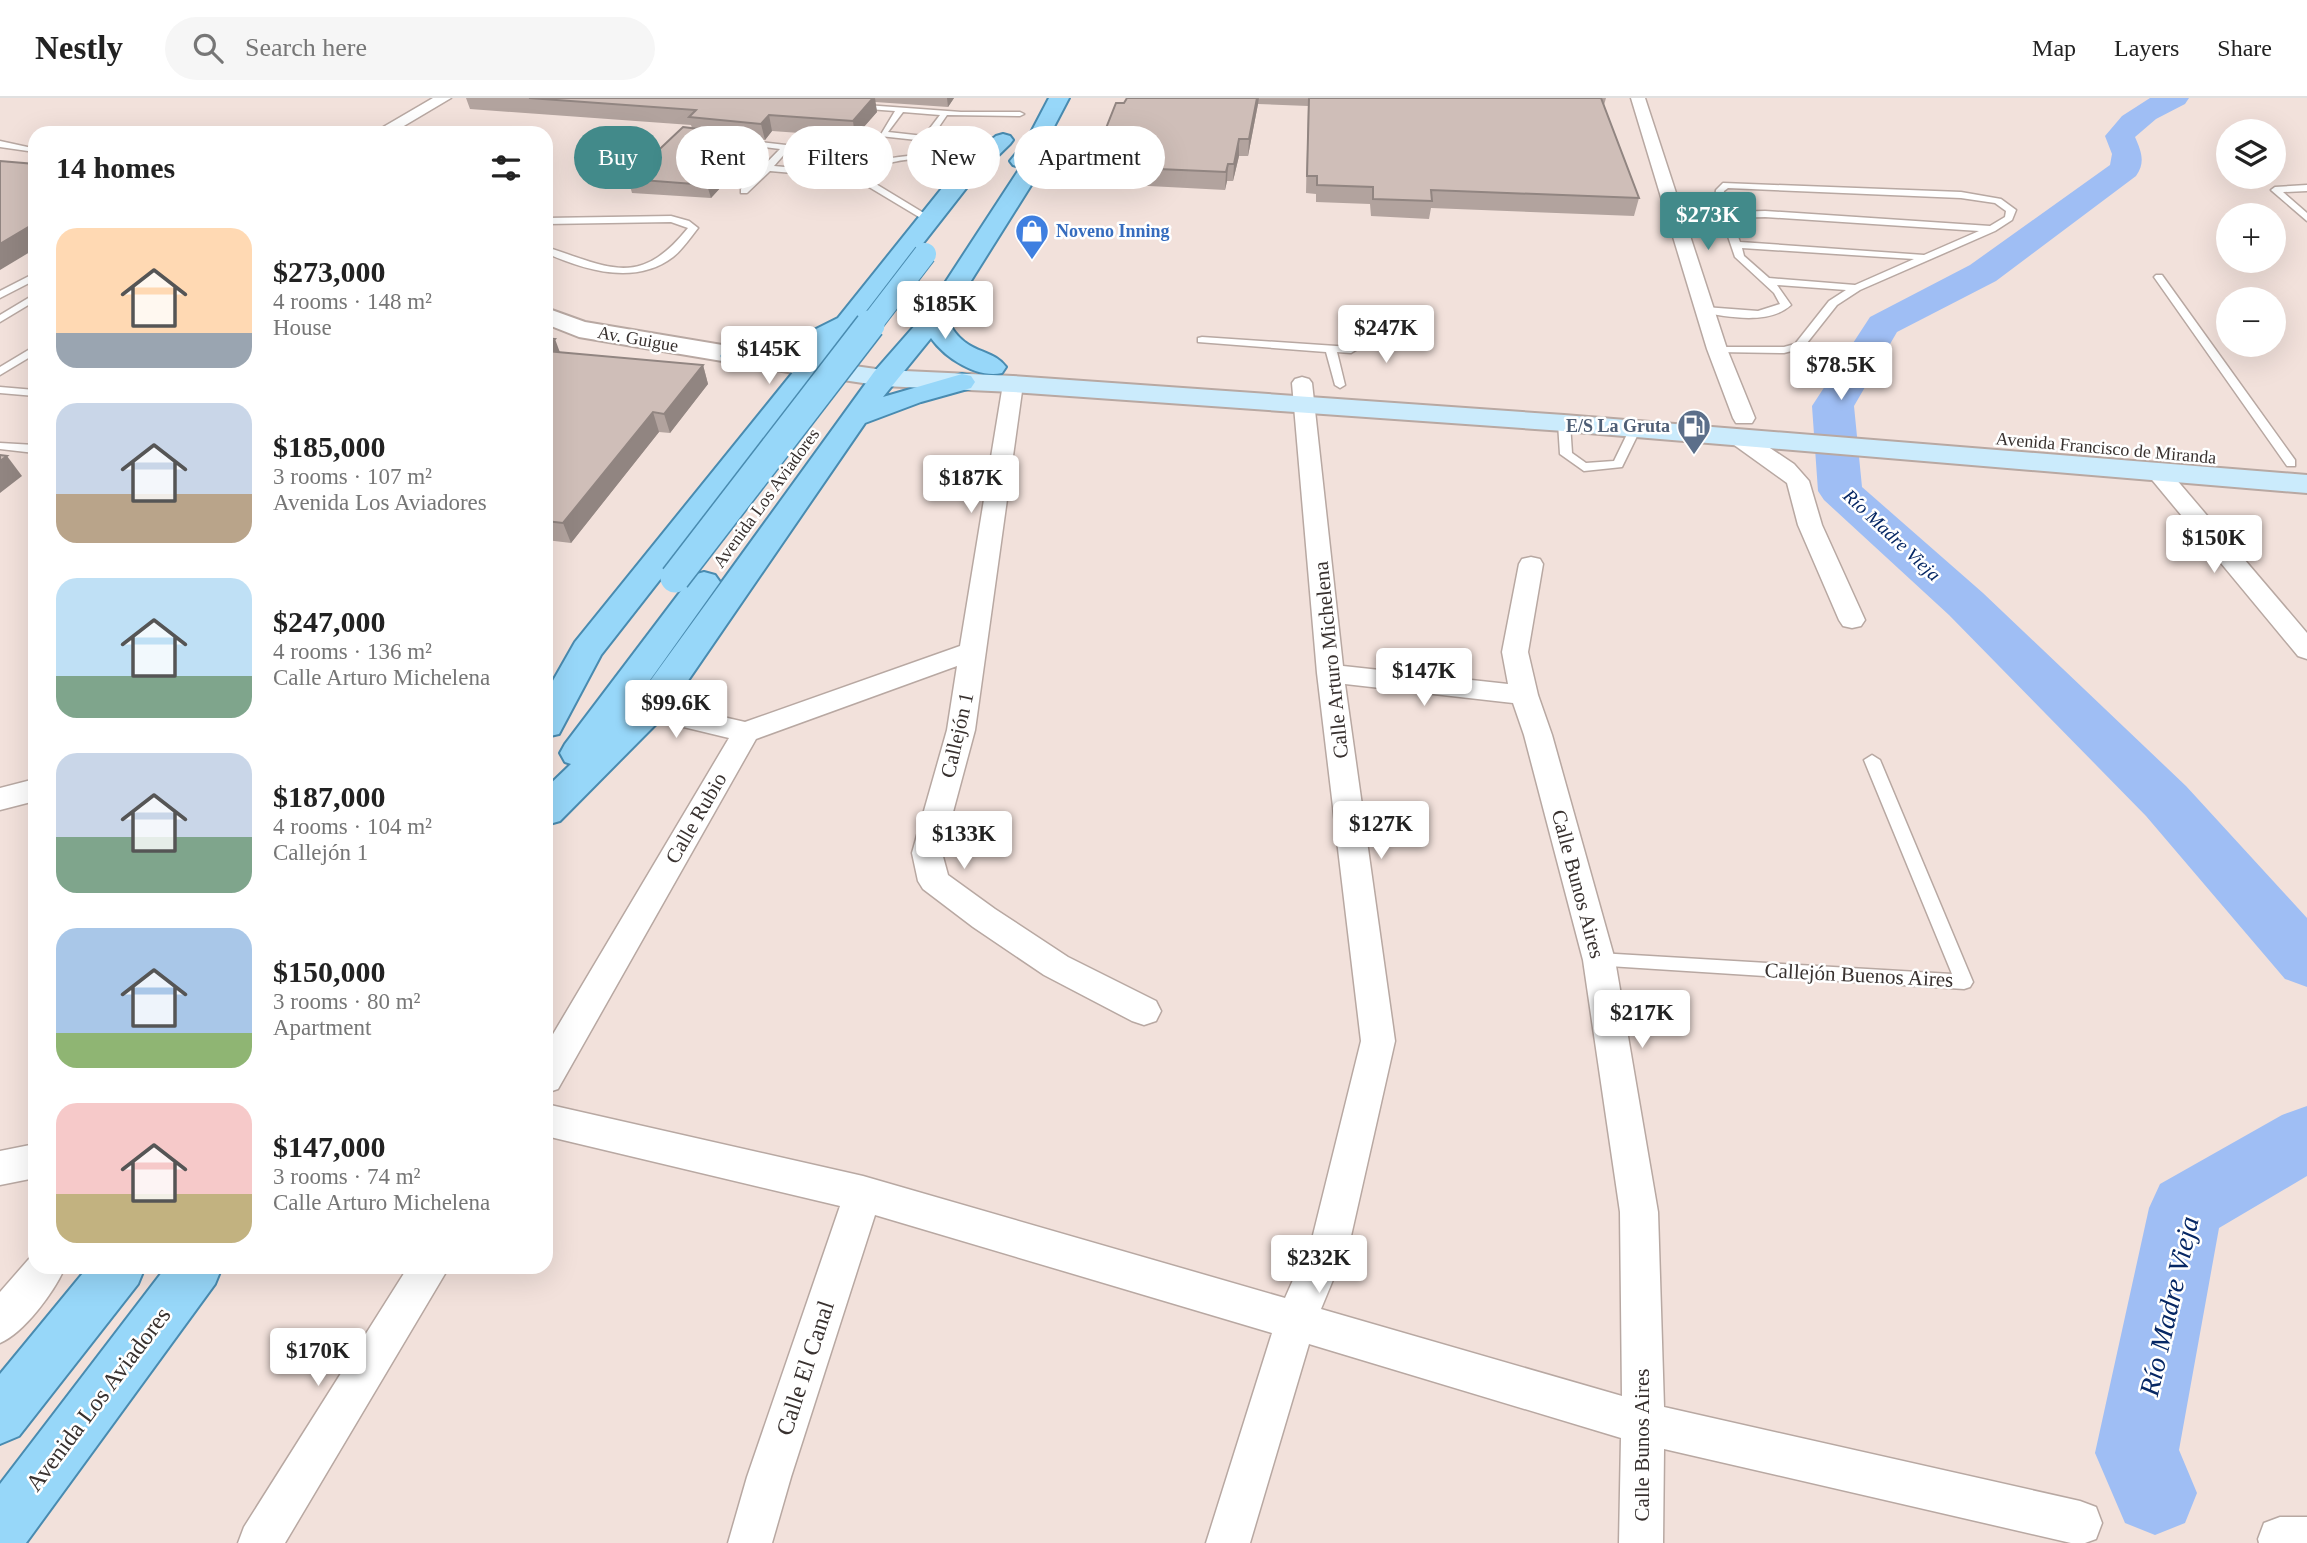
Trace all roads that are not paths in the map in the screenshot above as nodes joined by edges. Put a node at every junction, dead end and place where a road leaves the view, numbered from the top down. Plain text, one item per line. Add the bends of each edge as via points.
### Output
1 (444, 98) edge
2 (1059, 98) edge
3 (1638, 98) edge
4 (845, 105) edge
5 (1025, 106) edge
6 (900, 110) junction
7 (945, 113) junction
8 (394, 126) edge
9 (936, 126) edge
10 (1044, 126) edge
11 (907, 137) edge
12 (1000, 140) edge
13 (1003, 140) junction
14 (1000, 143) edge
15 (0, 144) edge
16 (769, 145) edge
17 (28, 155) edge
18 (28, 157) edge
19 (0, 162) edge
20 (769, 167) edge
21 (1014, 169) edge
22 (2307, 188) edge
23 (878, 189) edge
24 (954, 189) edge
25 (1017, 189) edge
26 (1725, 215) junction
27 (2307, 218) edge
28 (929, 220) junction
29 (553, 221) edge
30 (969, 225) dead end
31 (1992, 229) junction
32 (1736, 245) junction
33 (553, 253) edge
34 (1924, 258) junction
35 (2159, 277) dead end
36 (28, 280) edge
37 (1768, 281) junction
38 (1856, 288) junction
39 (0, 295) edge
40 (28, 301) edge
41 (1705, 310) junction
42 (856, 313) junction
43 (0, 318) edge
44 (553, 318) edge
45 (934, 319) junction
46 (1202, 340) dead end
47 (1331, 349) junction
48 (1717, 349) junction
49 (1351, 351) dead end
50 (28, 354) edge
51 (733, 356) junction
52 (817, 363) junction
53 (889, 371) junction
54 (0, 372) edge
55 (1003, 375) junction
56 (962, 382) junction
57 (1340, 385) junction
58 (0, 390) edge
59 (28, 392) edge
60 (1304, 393) junction
61 (856, 417) junction
62 (770, 422) junction
63 (1564, 423) junction
64 (1635, 428) junction
65 (1741, 428) junction
66 (1908, 442) junction
67 (0, 446) edge
68 (28, 448) edge
69 (2156, 470) junction
70 (2302, 471) edge
71 (1531, 564) dead end
72 (690, 580) junction
73 (1852, 620) dead end
74 (2307, 650) edge
75 (974, 651) junction
76 (1330, 673) junction
77 (1524, 695) junction
78 (616, 701) junction
79 (650, 708) junction
80 (553, 712) edge
81 (746, 732) junction
82 (553, 735) edge
83 (1872, 760) dead end
84 (553, 787) edge
85 (28, 792) edge
86 (0, 799) edge
87 (553, 804) edge
88 (1599, 960) junction
89 (1144, 1011) dead end
90 (553, 1066) edge
91 (553, 1122) edge
92 (28, 1162) edge
93 (0, 1168) edge
94 (863, 1194) junction
95 (40, 1274) edge
96 (114, 1274) edge
97 (192, 1274) edge
98 (426, 1274) edge
99 (1296, 1320) junction
100 (0, 1323) edge
101 (0, 1417) edge
102 (1643, 1423) junction
103 (2080, 1523) dead end
104 (0, 1531) edge
105 (260, 1543) edge
106 (750, 1543) edge
107 (1228, 1543) edge
108 (1641, 1543) edge

1 - 8 street
2 - 10 main road
3 - 41 street
4 - 6 lane
5 - 7 lane
5 - 13 main road, Avenida Los Aviadores
6 - 7 lane
6 - 11 lane via 883,134
7 - 9 lane
12 - 13 lane
13 - 14 main road
13 - 72 main road, Avenida Los Aviadores via 935,255
15 - 17 lane
16 - 20 lane via 785,149
18 - 19 street
21 - 30 main road
22 - 27 lane via 2275,190
23 - 28 lane
24 - 28 main road
25 - 45 main road
26 - 31 lane
26 - 31 lane via 1719,198 1726,185 1905,192 1981,198 2007,205 2009,218
26 - 32 lane
28 - 42 main road
29 - 33 lane via 671,219 693,228 669,256 646,268 614,270
31 - 34 lane
32 - 34 lane
32 - 37 lane via 1740,257
34 - 38 lane
35 - 70 lane
36 - 39 lane
37 - 38 lane
37 - 41 lane via 1786,305 1778,311
38 - 48 lane via 1833,303 1799,346
40 - 43 lane
41 - 48 street
42 - 51 main road via 816,340 778,351
42 - 52 main road
44 - 51 street, Av. Guigue via 579,329
45 - 53 main road
45 - 55 main road via 940,336 962,355
46 - 47 lane
47 - 49 lane
47 - 57 lane
48 - 65 street
50 - 54 lane
51 - 52 street, Av. Guigue
51 - 62 main road via 761,372 772,385
52 - 53 main road
52 - 62 main road
53 - 55 main road
53 - 56 main road
53 - 61 main road
55 - 56 main road
55 - 60 main road
55 - 75 street, Callejón 1
56 - 61 main road
57 - 60 main road
57 - 65 main road
58 - 59 lane
60 - 63 main road
60 - 76 street, Calle Arturo Michelena
61 - 79 main road
62 - 80 main road via 587,650
63 - 64 main road
63 - 64 lane via 1566,454 1584,467 1618,464
64 - 65 main road
65 - 66 main road
65 - 73 street via 1798,481 1810,525
66 - 69 main road, Avenida Francisco de Miranda
66 - 70 main road, Avenida Francisco de Miranda
67 - 68 lane
69 - 70 main road, Avenida Francisco de Miranda
69 - 74 street
71 - 77 street, Calle Bunos Aires via 1515,652
72 - 78 main road, Avenida Los Aviadores
72 - 82 main road, Avenida Los Aviadores
75 - 81 street
75 - 89 street, Callejón 1 via 961,730 927,853 934,881 1056,966
76 - 77 street
76 - 99 street, Calle Arturo Michelena via 1378,1041 1332,1236
77 - 88 street, Calle Bunos Aires
78 - 79 street
78 - 84 main road, Avenida Los Aviadores
79 - 81 street
79 - 87 main road
81 - 90 street, Calle Rubio
83 - 88 lane, Callejón Buenos Aires via 1964,982
85 - 86 street
88 - 102 street, Calle Bunos Aires via 1639,1212
91 - 94 street
92 - 93 street
94 - 99 street
94 - 106 street, Calle El Canal
95 - 100 street
96 - 101 main road
97 - 104 main road, Avenida Los Aviadores
98 - 105 street
99 - 102 street
99 - 107 street, Calle Arturo Michelena
102 - 103 street
102 - 108 street, Calle Bunos Aires

